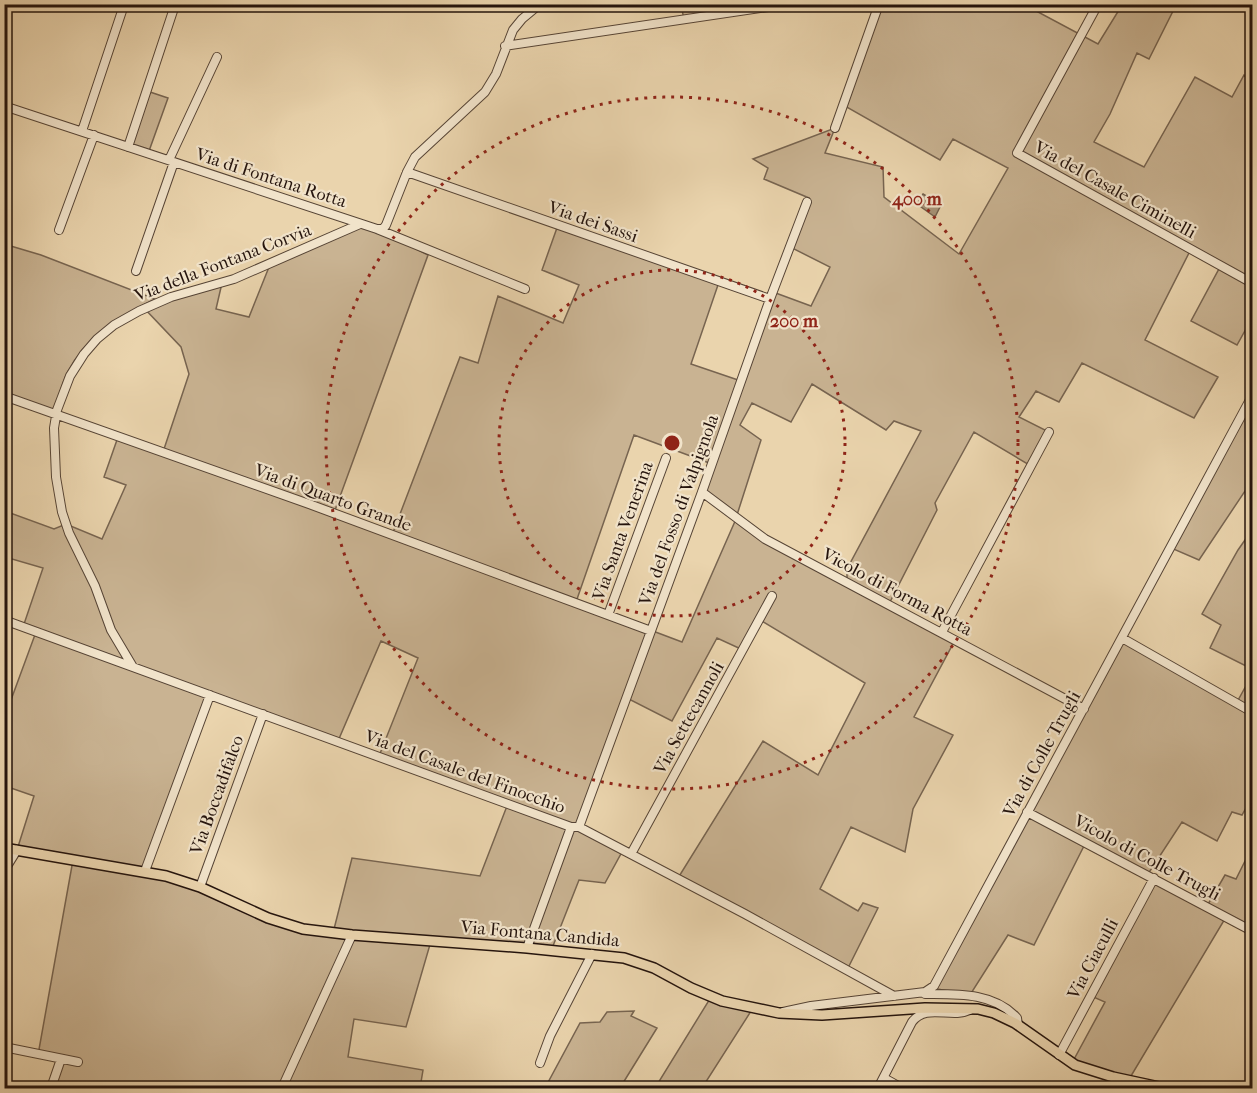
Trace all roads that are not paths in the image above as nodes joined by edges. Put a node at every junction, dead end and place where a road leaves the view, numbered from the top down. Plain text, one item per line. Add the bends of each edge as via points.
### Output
1 (540, 4) edge
2 (788, 4) edge
3 (879, 4) edge
4 (1098, 4) edge
5 (174, 8) dead end
6 (122, 11) dead end
7 (506, 46) junction
8 (217, 57) dead end
9 (4, 106) edge
10 (835, 128) dead end
11 (82, 132) junction
12 (94, 135) junction
13 (128, 147) junction
14 (171, 161) junction
15 (407, 172) junction
16 (807, 202) dead end
17 (360, 224) junction
18 (378, 229) junction
19 (59, 230) dead end
20 (136, 271) dead end
21 (1252, 283) edge
22 (525, 289) dead end
23 (770, 299) junction
24 (4, 396) edge
25 (1252, 396) edge
26 (56, 415) junction
27 (1049, 432) dead end
28 (666, 458) dead end
29 (702, 492) junction
30 (772, 596) dead end
31 (608, 615) junction
32 (4, 620) edge
33 (651, 631) junction
34 (942, 632) junction
35 (1122, 638) junction
36 (133, 667) junction
37 (210, 695) junction
38 (1083, 709) junction
39 (1252, 712) edge
40 (263, 714) junction
41 (1028, 812) junction
42 (575, 827) junction
43 (4, 848) edge
44 (16, 850) junction
45 (631, 854) junction
46 (145, 871) junction
47 (4, 872) edge
48 (1154, 878) junction
49 (200, 887) junction
50 (1252, 931) edge
51 (352, 936) junction
52 (527, 948) junction
53 (592, 954) junction
54 (911, 994) junction
55 (894, 996) junction
56 (972, 1008) junction
57 (779, 1013) junction
58 (1017, 1025) junction
59 (4, 1047) edge
60 (1059, 1055) junction
61 (60, 1059) junction
62 (78, 1062) dead end
63 (540, 1063) dead end
64 (884, 1078) junction
65 (51, 1089) edge
66 (282, 1089) edge
67 (878, 1089) edge
68 (902, 1089) edge
69 (1164, 1089) edge

1 - 7 street via 516,25
2 - 7 street
3 - 10 street
4 - 21 street, Via del Casale Ciminelli via 1017,153
5 - 13 street
6 - 11 street
7 - 15 street via 488,88 421,151
8 - 14 street
9 - 11 street, Via di Fontana Rotta
11 - 12 street, Via di Fontana Rotta
12 - 13 street, Via di Fontana Rotta
12 - 19 street
13 - 14 street, Via di Fontana Rotta
14 - 17 street, Via di Fontana Rotta
14 - 20 street
15 - 18 street via 386,225
15 - 23 street, Via dei Sassi
16 - 23 street, Via del Fosso di Valpignola
17 - 18 street, Via di Fontana Rotta
17 - 26 street, Via della Fontana Corvia via 234,279 160,301 122,320 97,339 79,361
18 - 22 street, Via di Fontana Rotta
23 - 29 street, Via del Fosso di Valpignola
24 - 26 street, Via di Quarto Grande
25 - 35 street, Via di Colle Trugli
26 - 31 street, Via di Quarto Grande
26 - 36 street, Via della Fontana Corvia via 56,472 63,516 113,635
27 - 34 street
28 - 31 street, Via Santa Venerina
29 - 33 street, Via del Fosso di Valpignola
29 - 34 street, Vicolo di Forma Rotta via 767,541
30 - 45 street, Via Settecannoli
31 - 33 street, Via di Quarto Grande
32 - 36 street, Via del Casale del Finocchio
33 - 42 street, Via del Fosso di Valpignola
34 - 38 street, Vicolo di Forma Rotta
35 - 38 street, Via di Colle Trugli
35 - 39 street
36 - 37 street, Via del Casale del Finocchio
37 - 40 street, Via del Casale del Finocchio
37 - 46 street
38 - 41 street, Via di Colle Trugli
40 - 42 street, Via del Casale del Finocchio
40 - 49 street, Via Boccadifalco
41 - 48 street, Vicolo di Colle Trugli
41 - 54 street, Via di Colle Trugli via 935,984 927,992
42 - 45 street, Via del Casale del Finocchio
42 - 52 street, Via del Fosso di Valpignola
43 - 44 main road, Via Fontana Candida
44 - 46 main road, Via Fontana Candida
44 - 47 street
45 - 55 street, Via del Casale del Finocchio
46 - 49 main road, Via Fontana Candida
48 - 50 street, Vicolo di Colle Trugli
48 - 60 street, Via Ciaculli
49 - 51 main road, Via Fontana Candida via 282,924
51 - 52 main road, Via Fontana Candida
51 - 66 street
52 - 53 main road, Via Fontana Candida
53 - 57 main road, Via Fontana Candida via 634,960 722,1001
53 - 63 street
54 - 55 street, Via di Colle Trugli
54 - 58 street via 958,994 985,999 1011,1012
55 - 57 street, Via di Colle Trugli
56 - 57 main road, Via Fontana Candida via 831,1015
56 - 58 main road, Via Fontana Candida via 994,1013
56 - 64 street via 962,1013 919,1015
58 - 60 main road, Via Fontana Candida
59 - 61 street
60 - 69 main road, Via Fontana Candida via 1096,1072
61 - 62 street
61 - 65 street
64 - 67 street
64 - 68 street

